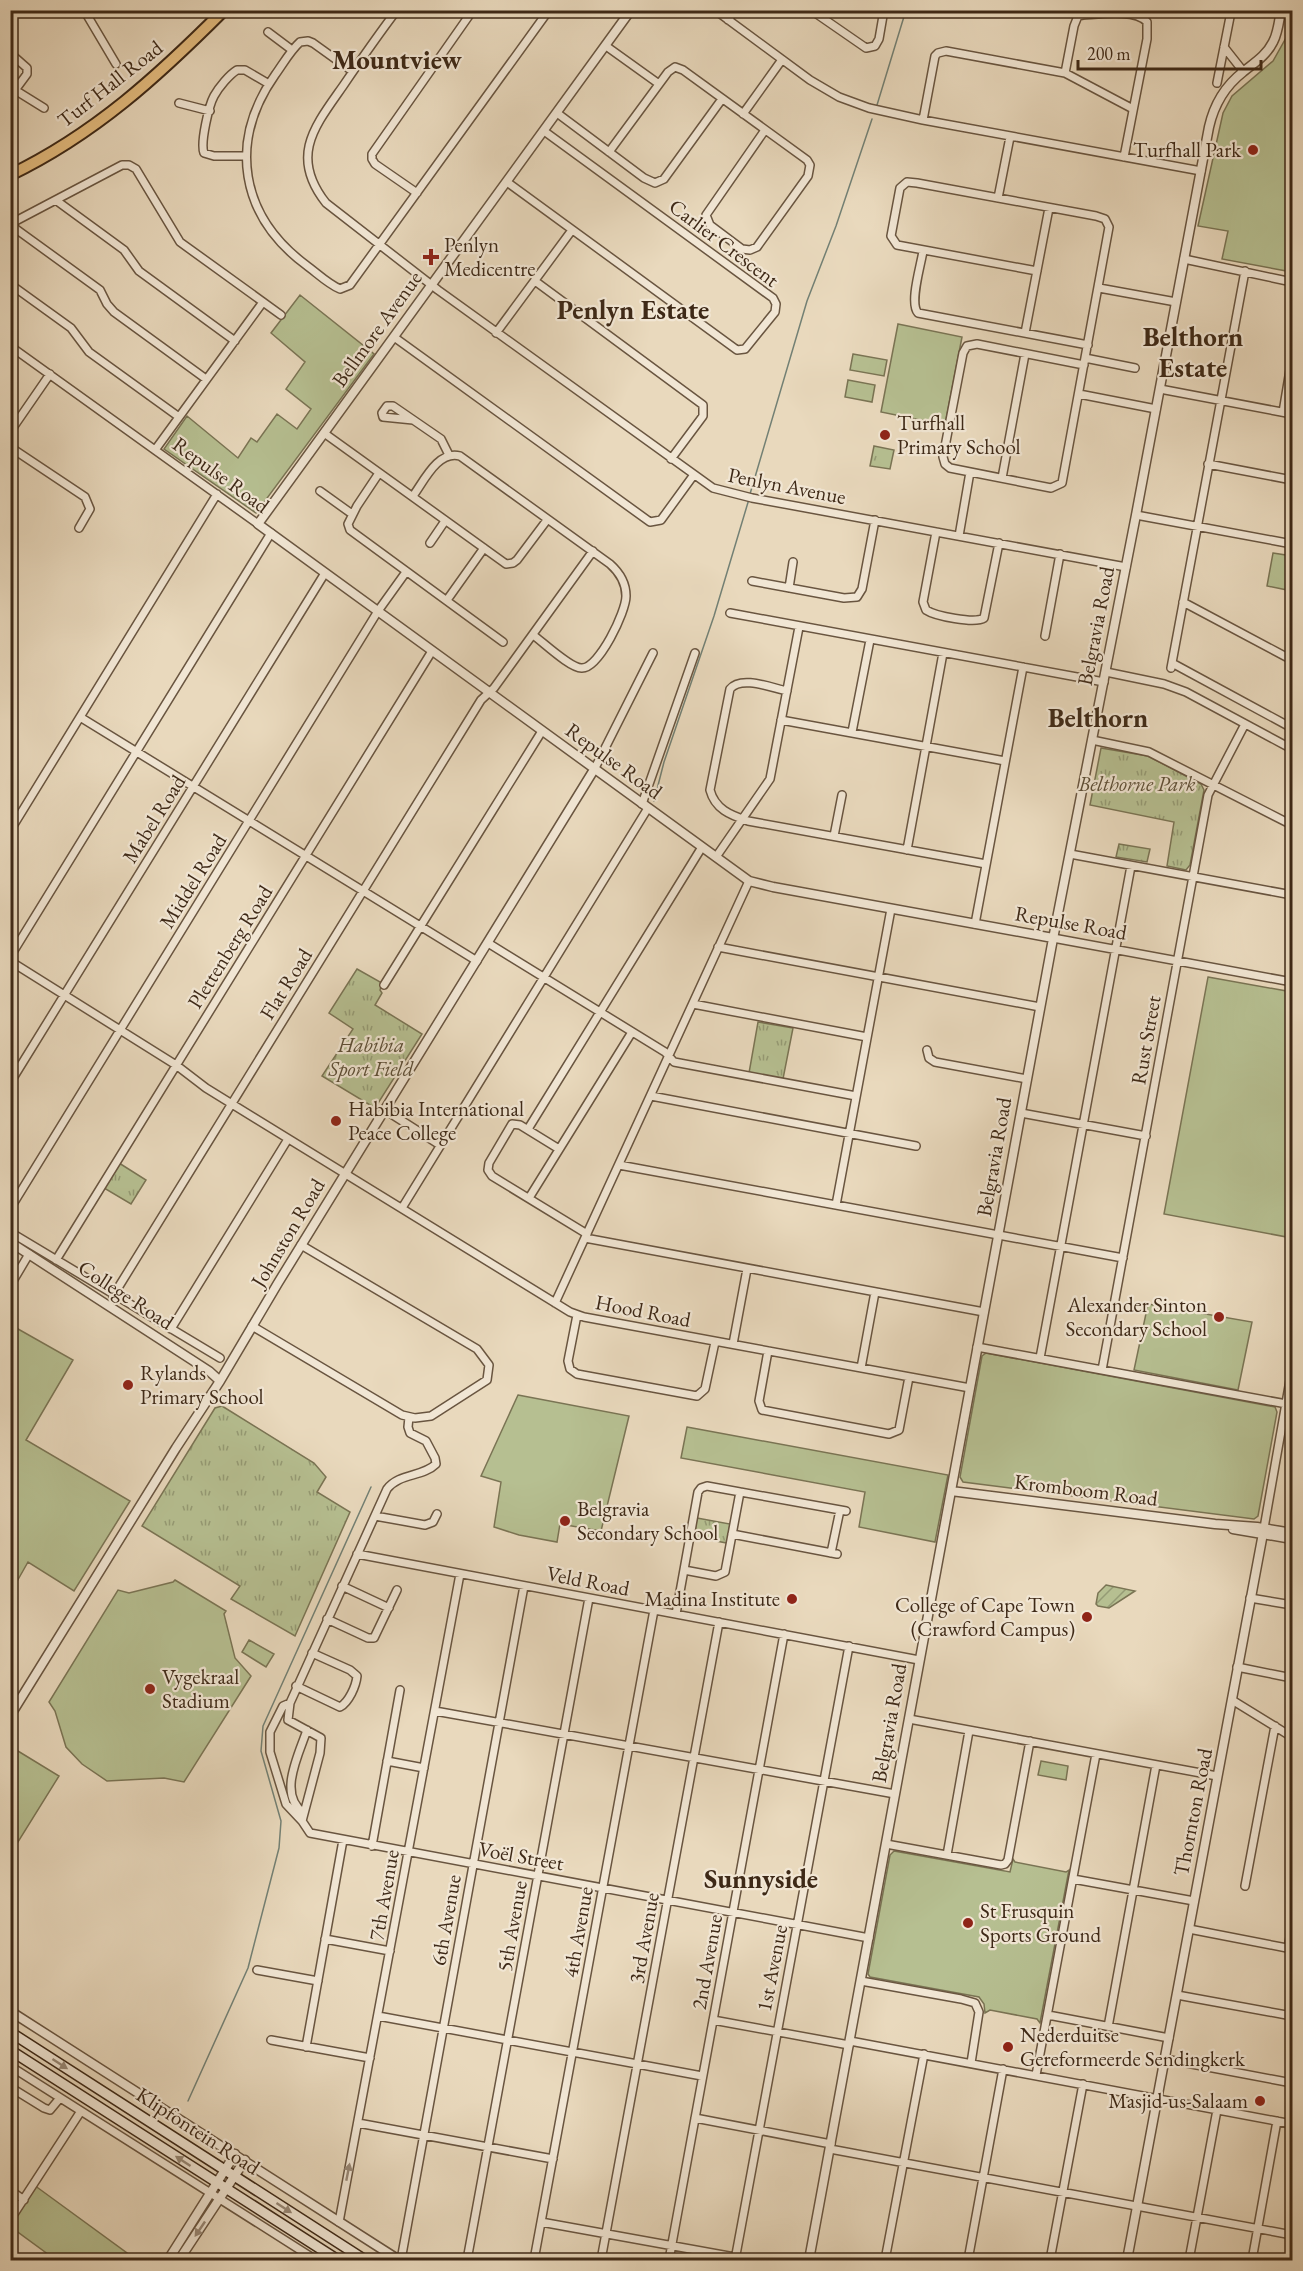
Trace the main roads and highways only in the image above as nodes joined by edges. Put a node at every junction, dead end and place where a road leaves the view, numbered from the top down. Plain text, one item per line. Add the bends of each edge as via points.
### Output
1 (225, 10) edge
2 (10, 175) edge
3 (10, 2032) edge
4 (10, 2050) edge
5 (338, 2260) edge
6 (365, 2260) edge

1 - 2 main road, Turf Hall Road via 154,79 113,112
3 -> 6 main road, Klipfontein Road
5 -> 4 main road, Klipfontein Road

